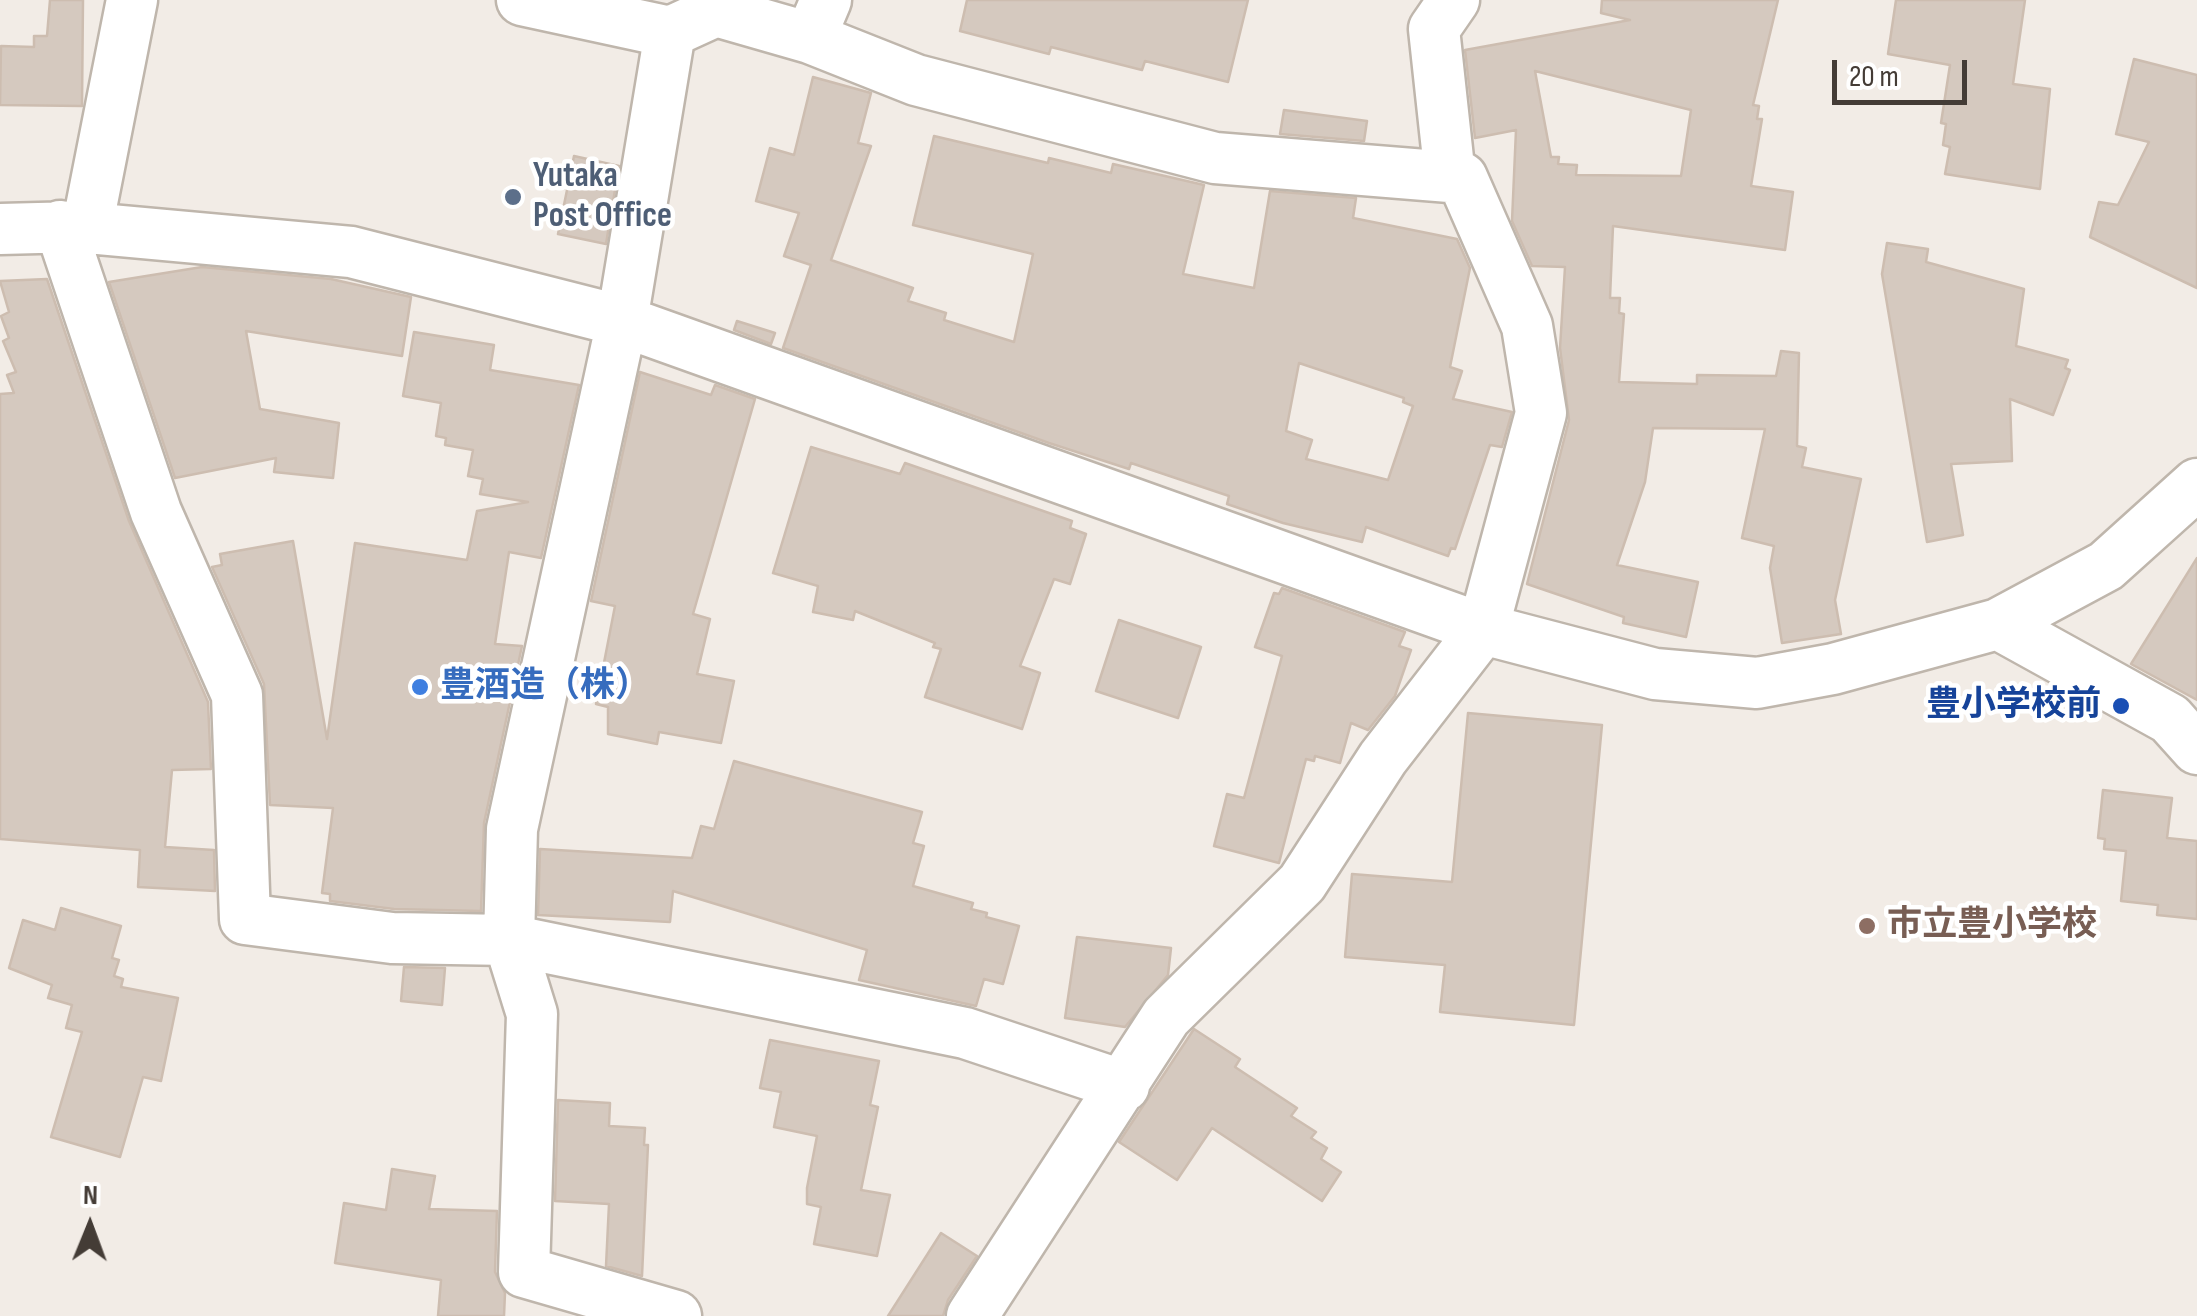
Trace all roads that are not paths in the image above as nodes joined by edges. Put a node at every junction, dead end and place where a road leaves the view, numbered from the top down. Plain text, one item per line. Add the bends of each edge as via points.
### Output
1 (132, 0) edge
2 (522, 0) edge
3 (1454, 0) edge
4 (818, 19) edge
5 (670, 32) junction
6 (1450, 178) junction
7 (73, 228) junction
8 (0, 229) edge
9 (622, 321) junction
10 (2197, 484) edge
11 (1998, 624) junction
12 (1484, 629) junction
13 (2197, 749) edge
14 (510, 940) junction
15 (1124, 1086) junction
16 (676, 1316) edge
17 (972, 1316) edge

1 - 7 street
2 - 5 street
3 - 6 street via 1434,29
4 - 5 street via 716,12
4 - 6 street via 916,80 1215,158
5 - 9 street
6 - 12 street via 1462,178 1527,326 1541,413
7 - 8 street
7 - 9 street via 351,252
7 - 14 street via 156,512 237,695 246,920 392,938
9 - 12 street
9 - 14 street via 512,829
10 - 11 street via 2106,566
11 - 12 street via 1756,683 1655,674
11 - 13 street via 2170,719
12 - 15 street via 1383,758 1302,883 1166,1017
14 - 15 street via 965,1033
14 - 16 street via 532,1014 524,1272
15 - 17 street

